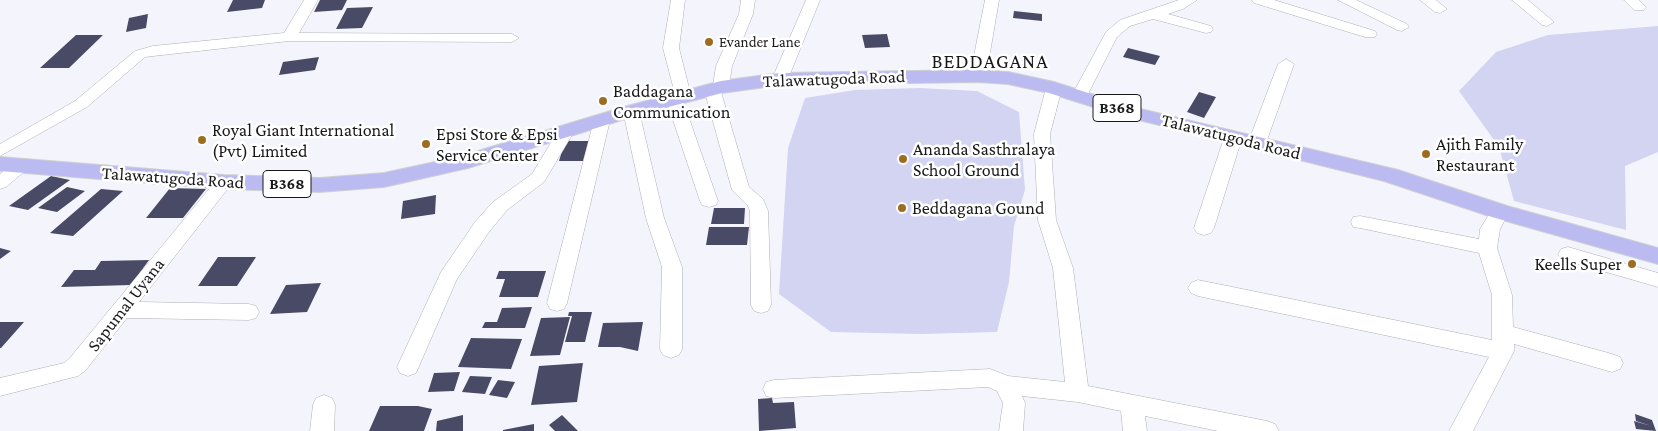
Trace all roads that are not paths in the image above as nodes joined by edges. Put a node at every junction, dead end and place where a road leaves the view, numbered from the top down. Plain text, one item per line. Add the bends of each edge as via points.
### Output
1 (311, 0) edge
2 (678, 0) edge
3 (748, 0) edge
4 (813, 0) edge
5 (992, 0) edge
6 (1190, 0) edge
7 (1259, 0) edge
8 (1345, 0) edge
9 (1427, 0) edge
10 (1519, 0) edge
11 (1440, 9) dead end
12 (1152, 14) junction
13 (1547, 22) dead end
14 (1402, 27) dead end
15 (1206, 29) dead end
16 (1370, 34) dead end
17 (290, 37) junction
18 (512, 38) dead end
19 (1286, 64) dead end
20 (978, 76) junction
21 (780, 79) junction
22 (717, 88) junction
23 (1054, 88) junction
24 (1080, 95) junction
25 (678, 97) junction
26 (631, 111) junction
27 (602, 120) junction
28 (567, 130) junction
29 (1233, 138) junction
30 (1257, 143) junction
31 (0, 151) edge
32 (10, 166) edge
33 (224, 182) junction
34 (0, 184) edge
35 (709, 201) dead end
36 (1500, 212) junction
37 (1360, 222) dead end
38 (1204, 228) dead end
39 (1487, 248) junction
40 (1568, 254) dead end
41 (1658, 256) edge
42 (1658, 280) edge
43 (1198, 288) dead end
44 (556, 303) dead end
45 (761, 305) dead end
46 (121, 310) junction
47 (249, 312) dead end
48 (1503, 342) junction
49 (671, 349) dead end
50 (1612, 363) dead end
51 (408, 367) dead end
52 (1006, 385) junction
53 (0, 387) edge
54 (774, 389) dead end
55 (1078, 393) junction
56 (324, 405) dead end
57 (1132, 405) junction
58 (322, 431) edge
59 (1011, 431) edge
60 (1135, 431) edge
61 (1267, 431) edge
62 (1461, 431) edge

1 - 17 street
2 - 25 street via 671,48
3 - 22 street via 746,14
4 - 21 street
5 - 20 street
6 - 12 street
7 - 16 street
8 - 14 street
9 - 11 street
10 - 13 street
12 - 15 street
12 - 24 street via 1125,23 1112,35
17 - 18 street
17 - 31 street via 140,54 80,104
19 - 30 street
20 - 21 main road, Talawatugoda Road / B368
20 - 23 main road, Talawatugoda Road / B368 via 1008,78
21 - 22 main road, Talawatugoda Road / B368
22 - 25 main road, Talawatugoda Road / B368
22 - 45 street via 741,190 756,203 759,211
23 - 24 main road, Talawatugoda Road / B368
23 - 55 street via 1042,134 1047,220 1063,268
24 - 29 main road, Talawatugoda Road / B368 via 1126,111
25 - 26 main road, Talawatugoda Road / B368
25 - 35 street
26 - 27 main road, Talawatugoda Road / B368
26 - 49 street via 655,218 672,266
27 - 28 main road, Talawatugoda Road / B368
27 - 44 street
28 - 33 main road, Talawatugoda Road / B368 via 461,163 384,180 320,185
28 - 51 street via 538,178 500,206 448,277
29 - 30 main road, Talawatugoda Road / B368
29 - 38 street
30 - 36 main road, Talawatugoda Road / B368 via 1390,176
32 - 33 main road, Talawatugoda Road / B368
32 - 34 street
33 - 46 street, Sapumal Uyana
36 - 39 street via 1490,229
36 - 41 main road, Talawatugoda Road / B368
37 - 39 street
39 - 48 street via 1502,295
40 - 42 street
43 - 48 street
46 - 47 street
46 - 53 street, Sapumal Uyana via 70,370
48 - 50 street
48 - 62 street
52 - 54 street via 990,378
52 - 55 street
52 - 59 street via 1014,403
55 - 57 street
56 - 58 street
57 - 60 street
57 - 61 street

